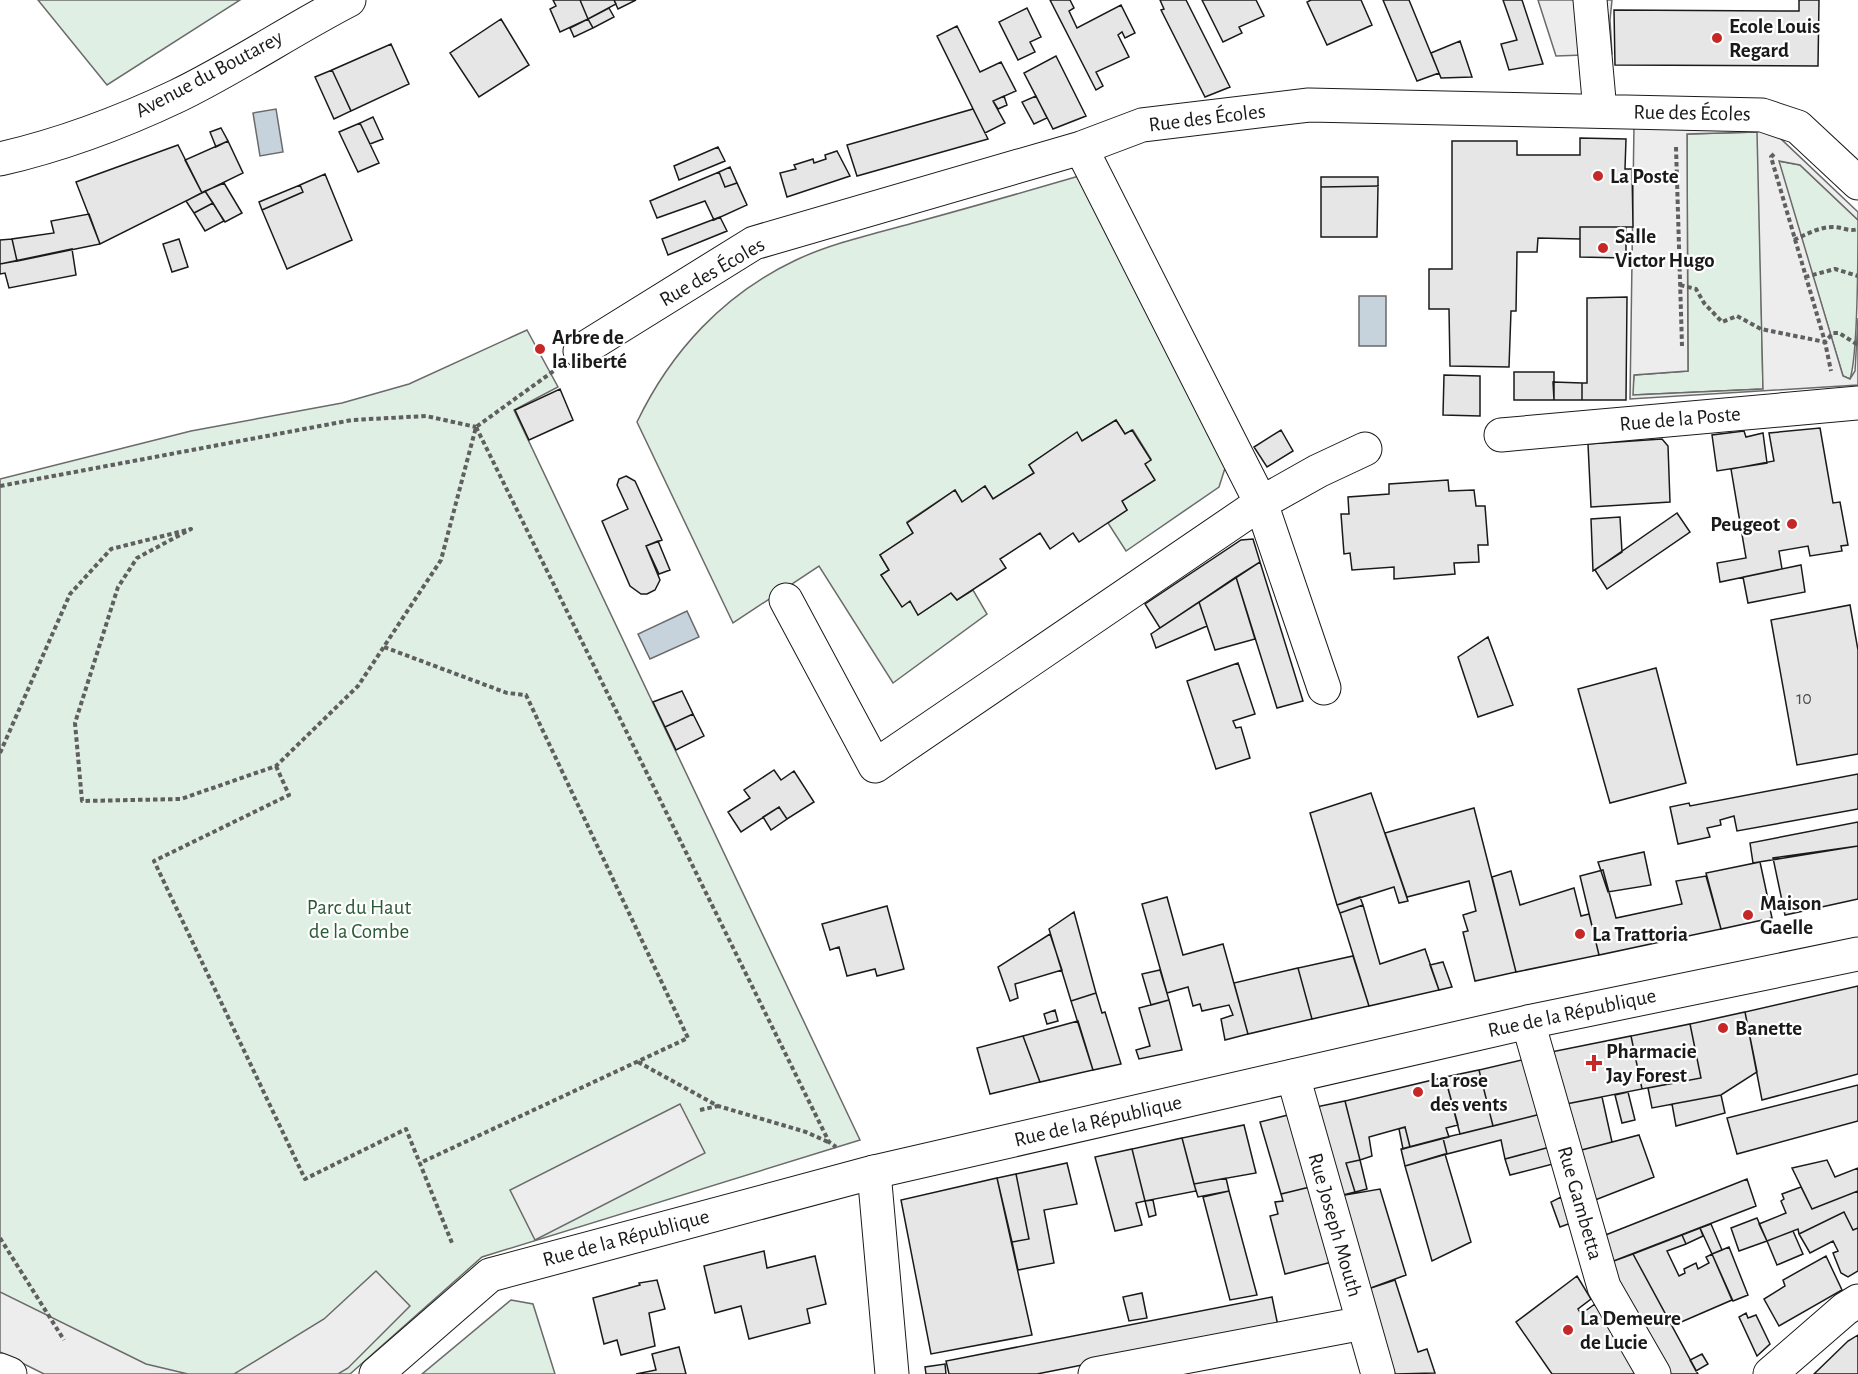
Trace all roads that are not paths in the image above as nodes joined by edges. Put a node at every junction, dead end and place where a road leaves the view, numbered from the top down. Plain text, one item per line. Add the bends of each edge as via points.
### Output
1 (349, 0) edge
2 (1590, 0) edge
3 (1600, 111) junction
4 (1081, 148) junction
5 (32, 152) junction
6 (0, 159) edge
7 (0, 168) edge
8 (1858, 183) edge
9 (580, 351) road end
10 (1848, 404) edge
11 (1501, 435) dead end
12 (1365, 448) dead end
13 (1261, 503) junction
14 (786, 600) dead end
15 (1324, 688) dead end
16 (1858, 954) edge
17 (1528, 1022) junction
18 (1293, 1076) junction
19 (874, 1172) junction
20 (1858, 1301) edge
21 (1363, 1323) junction
22 (0, 1370) edge
23 (10, 1374) edge
24 (376, 1374) edge
25 (892, 1374) edge
26 (1095, 1374) edge
27 (1378, 1374) edge
28 (1654, 1374) edge
29 (1770, 1374) edge

1 - 5 street, Avenue du Boutarey via 178,96 103,128
2 - 3 street
3 - 4 street, Rue des Écoles via 1310,105 1142,125
3 - 8 street, Rue des Écoles via 1762,115 1798,127
4 - 9 street, Rue des Écoles via 754,243
4 - 13 street
5 - 6 street, Avenue du Boutarey
5 - 7 street, Avenue du Boutarey
10 - 11 street, Rue de la Poste
12 - 13 street
13 - 14 street via 875,766
13 - 15 street
16 - 17 street, Rue de la République
17 - 18 street, Rue de la République
17 - 28 street, Rue Gambetta via 1604,1287
18 - 19 street, Rue de la République
18 - 21 street, Rue Joseph Mouth
19 - 24 street, Rue de la République via 490,1275
19 - 25 street
20 - 29 street
21 - 26 street
21 - 27 street, Rue Joseph Mouth
22 - 23 street

